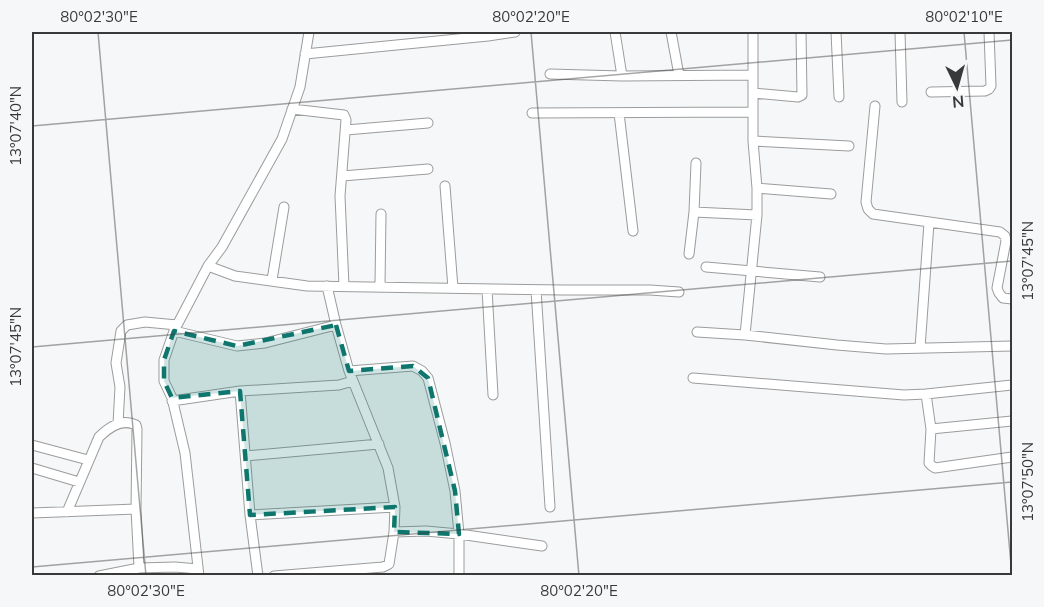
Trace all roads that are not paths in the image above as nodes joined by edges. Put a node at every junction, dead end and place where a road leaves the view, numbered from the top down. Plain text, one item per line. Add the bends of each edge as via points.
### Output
1 (309, 32) edge
2 (515, 32) edge
3 (615, 32) edge
4 (671, 32) edge
5 (753, 32) edge
6 (801, 32) edge
7 (836, 32) edge
8 (900, 32) edge
9 (989, 32) edge
10 (427, 37) edge
11 (305, 54) junction
12 (550, 74) dead end
13 (679, 75) junction
14 (753, 75) junction
15 (622, 76) junction
16 (931, 92) dead end
17 (753, 93) junction
18 (839, 97) dead end
19 (902, 102) dead end
20 (875, 106) dead end
21 (292, 109) junction
22 (753, 112) junction
23 (532, 113) dead end
24 (619, 113) junction
25 (428, 123) dead end
26 (346, 130) junction
27 (753, 141) junction
28 (849, 146) dead end
29 (696, 163) dead end
30 (428, 169) dead end
31 (342, 176) junction
32 (445, 186) dead end
33 (757, 188) junction
34 (831, 194) dead end
35 (284, 207) dead end
36 (694, 212) junction
37 (381, 214) dead end
38 (757, 215) junction
39 (929, 223) junction
40 (633, 231) dead end
41 (689, 254) dead end
42 (208, 266) junction
43 (706, 267) dead end
44 (752, 270) junction
45 (820, 277) dead end
46 (272, 280) junction
47 (327, 286) junction
48 (344, 286) junction
49 (380, 286) junction
50 (453, 288) junction
51 (487, 289) junction
52 (536, 290) junction
53 (679, 292) dead end
54 (1012, 299) edge
55 (336, 325) junction
56 (176, 328) junction
57 (697, 332) dead end
58 (745, 335) junction
59 (1012, 346) edge
60 (920, 348) junction
61 (349, 371) junction
62 (693, 378) dead end
63 (353, 381) junction
64 (1012, 385) edge
65 (240, 391) junction
66 (926, 394) junction
67 (493, 395) dead end
68 (172, 400) junction
69 (1012, 421) edge
70 (118, 424) junction
71 (931, 429) junction
72 (379, 444) junction
73 (32, 445) edge
74 (246, 456) junction
75 (1012, 457) edge
76 (88, 460) junction
77 (32, 468) edge
78 (79, 482) junction
79 (396, 507) junction
80 (550, 507) dead end
81 (136, 509) junction
82 (67, 512) junction
83 (32, 513) edge
84 (250, 515) junction
85 (394, 532) junction
86 (459, 534) junction
87 (542, 546) dead end
88 (139, 568) junction
89 (384, 571) edge
90 (199, 572) edge
91 (99, 576) edge
92 (258, 576) edge
93 (274, 576) edge
94 (459, 576) edge

1 - 11 street
2 - 10 street
3 - 15 street
4 - 13 street
5 - 14 street
6 - 17 street via 802,95
7 - 18 street
8 - 19 street
9 - 16 street via 989,89
10 - 11 street
11 - 21 street
12 - 15 street
13 - 14 street
13 - 15 street
14 - 17 street
17 - 22 street
20 - 39 street via 868,209 873,214
21 - 26 street via 344,115
21 - 42 street via 282,139
22 - 24 street
22 - 27 street
23 - 24 street
24 - 40 street
25 - 26 street
26 - 31 street
27 - 28 street
27 - 33 street
29 - 36 street
30 - 31 street
31 - 48 street
32 - 50 street
33 - 34 street
33 - 38 street
35 - 46 street
36 - 38 street
36 - 41 street
37 - 49 street
38 - 44 street
39 - 54 street via 1000,232 1005,236 997,288 1003,298
39 - 60 street
42 - 46 street via 235,276
42 - 56 street
43 - 44 street
44 - 45 street
44 - 58 street
46 - 47 street
47 - 48 street
47 - 55 street
48 - 49 street
49 - 50 street
50 - 51 street
51 - 52 street
51 - 67 street
52 - 53 street
52 - 80 street
55 - 56 street via 237,346
55 - 61 street
56 - 68 street via 164,360 164,381
56 - 70 street via 145,322 127,325 121,331 116,363 120,387
57 - 58 street
58 - 60 street via 886,349
59 - 60 street
61 - 63 street
61 - 86 street via 413,366 428,378 455,491
62 - 66 street
63 - 65 street
63 - 72 street
64 - 66 street
65 - 68 street
65 - 74 street
66 - 71 street
68 - 90 street via 185,453
69 - 71 street
70 - 76 street via 99,437
70 - 81 street via 130,422 137,429
71 - 75 street via 929,463 936,468
72 - 74 street
72 - 79 street
73 - 76 street
74 - 84 street
76 - 78 street
77 - 78 street
78 - 82 street
79 - 84 street
79 - 85 street
81 - 82 street
81 - 88 street
82 - 83 street
84 - 92 street
85 - 86 street
85 - 89 street via 389,564
86 - 87 street
86 - 94 street
88 - 90 street via 175,567
88 - 91 street
89 - 93 street

